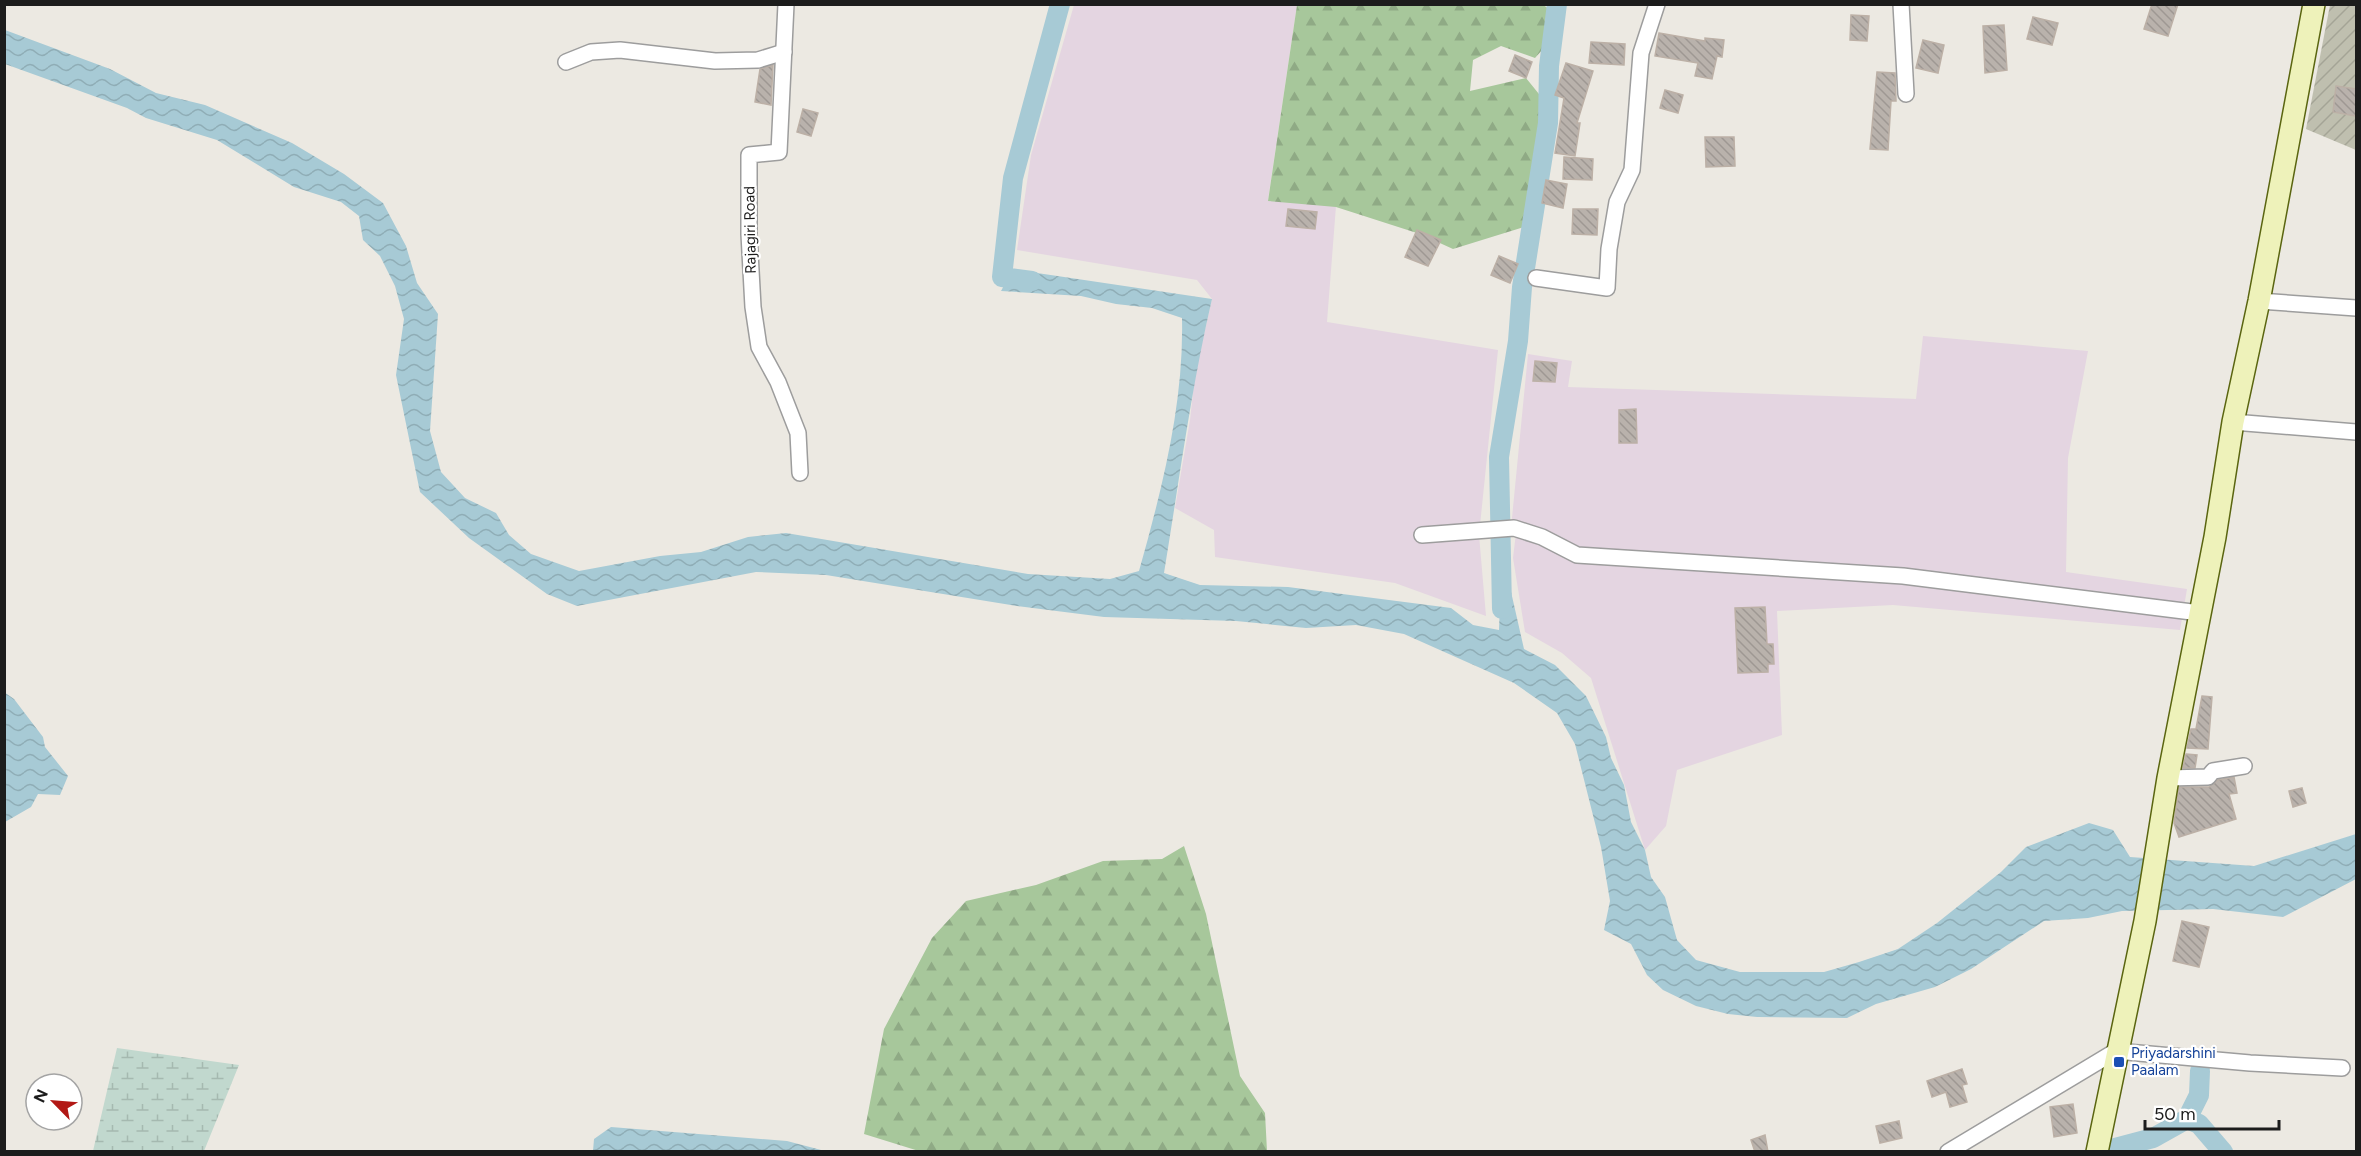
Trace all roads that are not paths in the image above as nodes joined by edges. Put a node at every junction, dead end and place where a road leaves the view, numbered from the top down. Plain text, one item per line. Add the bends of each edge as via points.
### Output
1 (786, 4) edge
2 (1656, 4) edge
3 (1901, 4) edge
4 (2314, 4) edge
5 (784, 52) junction
6 (566, 62) dead end
7 (1906, 94) dead end
8 (1536, 278) dead end
9 (2259, 301) junction
10 (2356, 308) edge
11 (2233, 422) junction
12 (2356, 432) edge
13 (800, 473) dead end
14 (1422, 535) dead end
15 (2200, 613) junction
16 (2244, 766) dead end
17 (2168, 778) junction
18 (2116, 1051) junction
19 (2342, 1068) dead end
20 (1948, 1152) edge
21 (2097, 1152) edge

1 - 5 street, Rajagiri Road
2 - 8 street via 1641,53 1632,170 1617,202 1607,288
3 - 7 street
4 - 9 main road
5 - 6 street via 758,60 716,61 620,50 591,52
5 - 13 street, Rajagiri Road via 779,152 749,155 749,234 759,347 798,433
9 - 10 street
9 - 11 main road
11 - 12 street
11 - 15 main road
14 - 15 street via 1514,528 1577,555 1903,576
15 - 17 main road
16 - 17 street via 2213,771 2208,777
17 - 18 main road via 2145,921
18 - 19 street
18 - 20 street
18 - 21 main road

